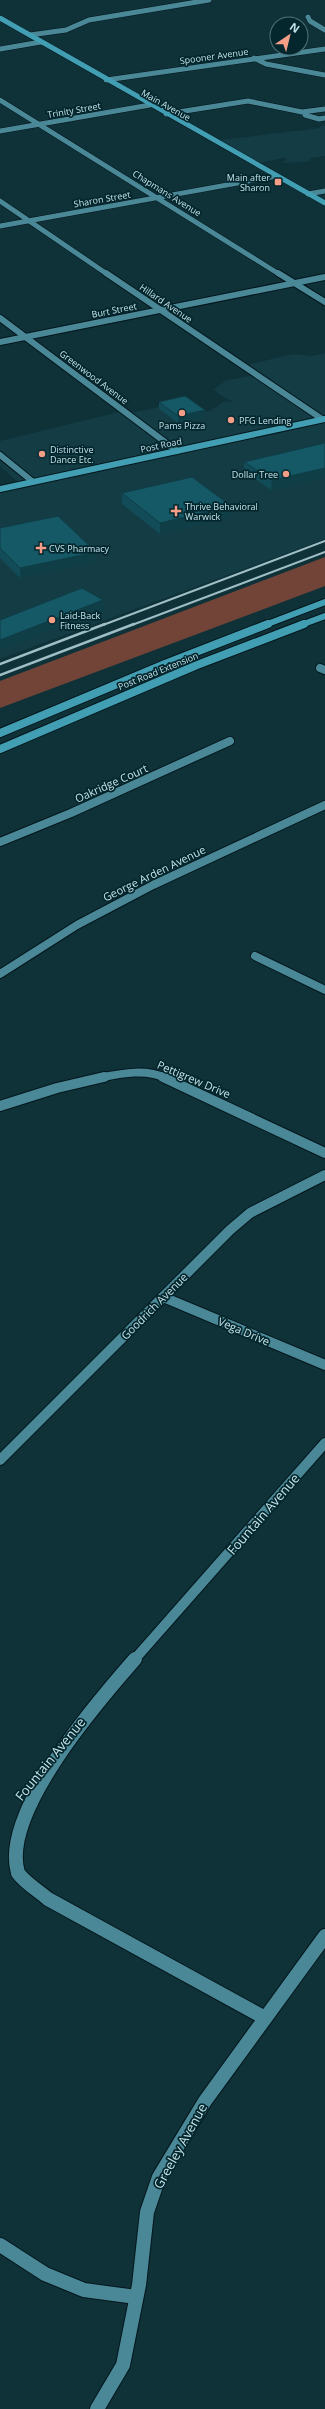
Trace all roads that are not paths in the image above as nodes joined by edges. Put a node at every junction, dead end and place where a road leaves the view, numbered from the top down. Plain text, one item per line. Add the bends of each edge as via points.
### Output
1 (209, 0) edge
2 (0, 18) edge
3 (309, 19) edge
4 (325, 30) edge
5 (30, 35) junction
6 (41, 42) junction
7 (0, 48) edge
8 (325, 49) edge
9 (254, 58) junction
10 (325, 75) edge
11 (106, 80) junction
12 (0, 100) edge
13 (150, 105) junction
14 (325, 110) edge
15 (306, 112) junction
16 (166, 114) junction
17 (325, 118) edge
18 (39, 124) junction
19 (0, 131) edge
20 (277, 176) junction
21 (325, 191) edge
22 (308, 194) junction
23 (157, 198) junction
24 (0, 201) edge
25 (325, 203) edge
26 (29, 221) junction
27 (0, 226) edge
28 (325, 277) edge
29 (295, 284) junction
30 (325, 302) edge
31 (160, 310) junction
32 (0, 318) edge
33 (25, 337) junction
34 (0, 342) edge
35 (323, 419) edge
36 (176, 451) junction
37 (0, 455) edge
38 (32, 481) junction
39 (0, 488) edge
40 (325, 602) edge
41 (325, 616) edge
42 (0, 733) edge
43 (230, 741) dead end
44 (0, 749) edge
45 (325, 805) edge
46 (0, 842) edge
47 (255, 956) dead end
48 (0, 974) edge
49 (325, 990) edge
50 (0, 1106) edge
51 (325, 1153) edge
52 (325, 1175) edge
53 (163, 1297) junction
54 (325, 1365) edge
55 (325, 1443) edge
56 (0, 1460) edge
57 (21, 1794) dead end
58 (6, 1835) dead end
59 (325, 1936) edge
60 (265, 2018) junction
61 (0, 2245) edge
62 (136, 2297) junction
63 (97, 2409) edge

1 - 5 street via 89,20 66,30
2 - 5 main road, Main Avenue
3 - 4 street
5 - 6 main road, Main Avenue
6 - 7 street
6 - 11 main road, Main Avenue
8 - 9 street, Spooner Avenue
9 - 10 street via 266,64
9 - 11 street, Spooner Avenue
11 - 13 main road, Main Avenue
12 - 18 street, Chapmans Avenue
13 - 16 main road, Main Avenue
13 - 18 street, Trinity Street
14 - 15 street
15 - 16 street via 248,101
15 - 17 street via 305,115 311,118
16 - 20 main road, Main Avenue
18 - 19 street, Trinity Street
18 - 23 street, Chapmans Avenue
20 - 22 main road, Main Avenue
20 - 23 street, Sharon Street
21 - 22 street
22 - 25 main road, Main Avenue
23 - 26 street, Sharon Street
23 - 29 street, Chapmans Avenue
24 - 26 street, Hillard Avenue
26 - 27 street, Sharon Street
26 - 31 street, Hillard Avenue
28 - 29 street, Burt Street
29 - 30 street, Chapmans Avenue
29 - 31 street, Burt Street
31 - 33 street, Burt Street
31 - 35 street, Hillard Avenue
32 - 33 street, Greenwood Avenue
33 - 34 street, Burt Street
33 - 36 street, Greenwood Avenue
35 - 36 main road, Post Road
36 - 38 main road, Post Road
37 - 38 street
38 - 39 main road, Post Road
40 - 42 main road, Post Road Extension via 164,664
41 - 44 main road, Post Road Extension via 197,665
43 - 46 street, Oakridge Court
45 - 48 street, George Arden Avenue via 153,885 77,925
47 - 49 street
50 - 51 street, Pettigrew Drive via 40,1093 139,1071 157,1074
52 - 53 street, Goodrich Avenue via 250,1213
53 - 54 street, Vega Drive
53 - 56 street, Goodrich Avenue
55 - 57 street, Fountain Avenue via 47,1759
58 - 60 street via 5,1848 18,1872 48,1899
59 - 60 street, Greeley Avenue
60 - 62 street, Greeley Avenue via 205,2101 159,2177 147,2212
61 - 62 street via 45,2274 84,2290
62 - 63 street, Greeley Avenue via 123,2365

